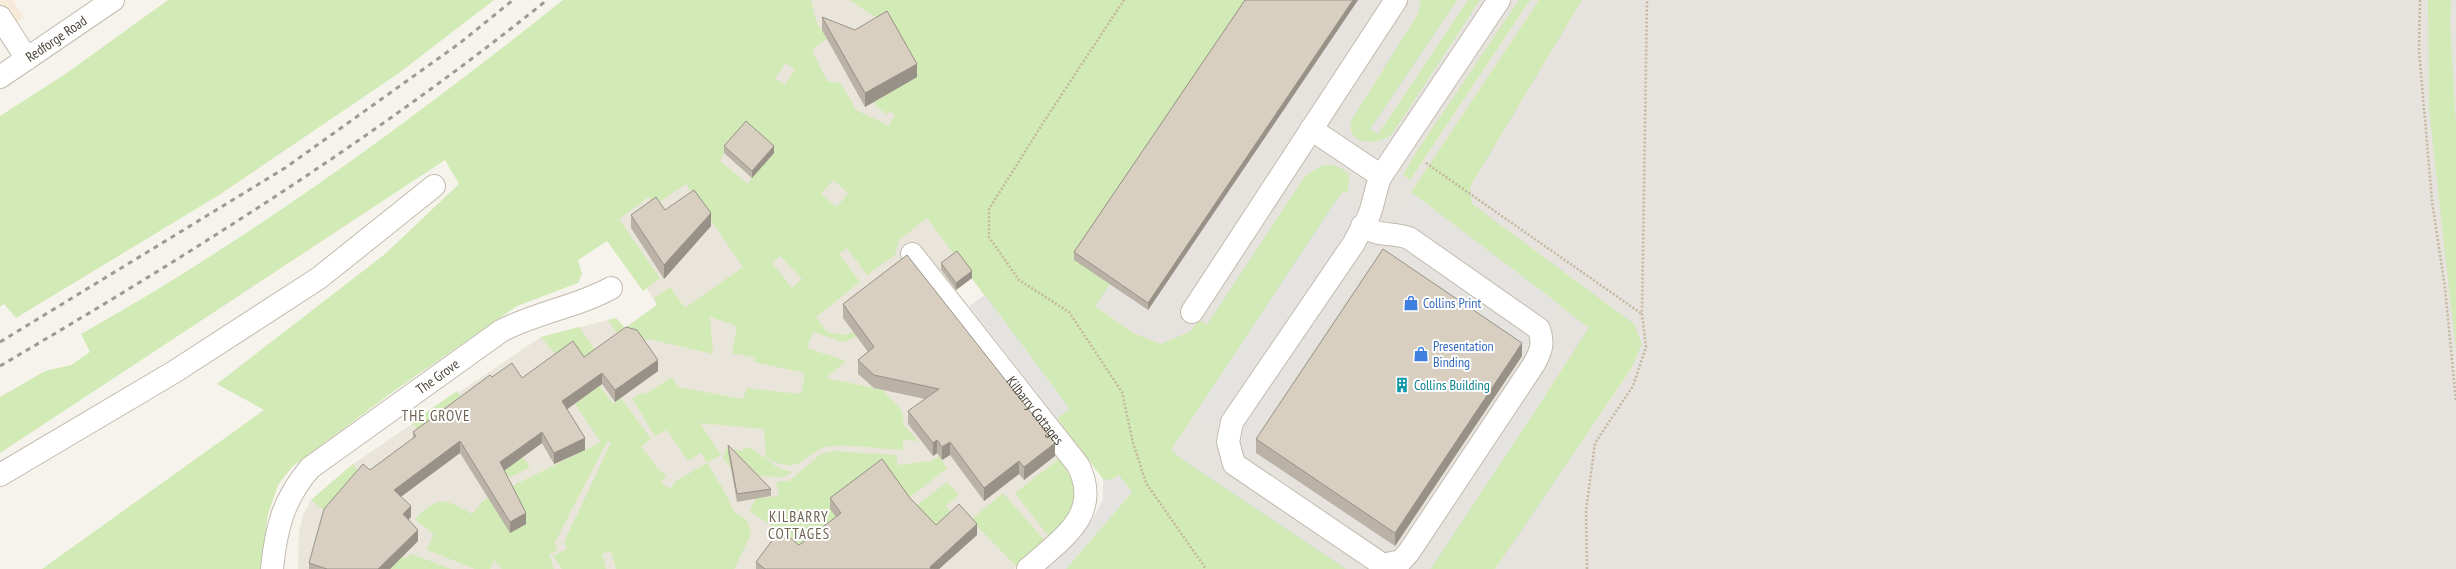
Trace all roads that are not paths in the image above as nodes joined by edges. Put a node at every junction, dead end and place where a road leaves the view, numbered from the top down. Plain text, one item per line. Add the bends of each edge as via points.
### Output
1 (113, 0) edge
2 (1396, 0) edge
3 (1499, 0) edge
4 (0, 17) edge
5 (27, 59) junction
6 (0, 77) edge
7 (1311, 129) junction
8 (1381, 176) junction
9 (434, 186) dead end
10 (1362, 226) junction
11 (912, 254) dead end
12 (611, 288) dead end
13 (1192, 312) dead end
14 (0, 475) edge
15 (272, 569) edge
16 (1028, 569) edge

1 - 5 street, Redforge Road
2 - 7 street
3 - 8 street
4 - 5 street
5 - 6 street, Redforge Road
7 - 8 street
7 - 13 street
8 - 10 street via 1368,218
9 - 14 street via 319,278 174,372
10 - 10 street via 1354,243 1232,422 1228,442 1234,464 1383,565 1401,561 1410,552 1534,364 1542,350 1542,341 1539,329 1409,238 1398,234 1373,233
11 - 16 street, Kilbarry Cottages via 1078,465 1085,479 1088,495 1084,510 1074,526
12 - 15 street, The Grove via 598,295 523,320 501,331 310,468 294,487 279,519

